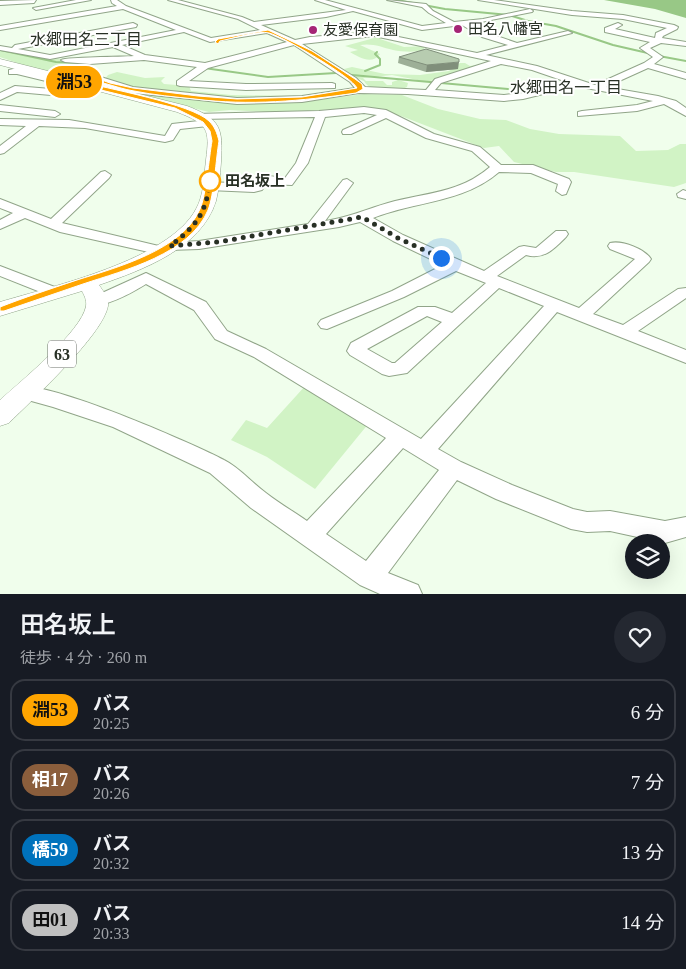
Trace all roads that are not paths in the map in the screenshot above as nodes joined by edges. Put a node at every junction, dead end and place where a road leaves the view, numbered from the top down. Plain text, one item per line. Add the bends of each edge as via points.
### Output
1 (88, 0) edge
2 (171, 0) edge
3 (318, 0) edge
4 (390, 0) edge
5 (482, 0) edge
6 (114, 1) edge
7 (62, 2) edge
8 (522, 2) dead end
9 (0, 3) edge
10 (34, 4) edge
11 (514, 5) junction
12 (334, 6) junction
13 (124, 7) junction
14 (372, 7) dead end
15 (538, 9) junction
16 (0, 11) edge
17 (101, 11) junction
18 (356, 11) junction
19 (47, 13) junction
20 (295, 14) dead end
21 (0, 21) edge
22 (463, 23) junction
23 (254, 24) junction
24 (454, 24) junction
25 (171, 25) junction
26 (618, 25) dead end
27 (136, 26) dead end
28 (672, 26) junction
29 (686, 27) edge
30 (0, 28) edge
31 (422, 28) junction
32 (185, 30) junction
33 (268, 31) junction
34 (323, 31) dead end
35 (568, 33) dead end
36 (0, 34) edge
37 (374, 34) junction
38 (200, 36) junction
39 (337, 36) junction
40 (232, 38) junction
41 (658, 41) junction
42 (295, 43) junction
43 (114, 44) junction
44 (245, 44) dead end
45 (686, 44) edge
46 (518, 45) junction
47 (1, 46) edge
48 (324, 49) dead end
49 (223, 50) dead end
50 (128, 51) junction
51 (310, 52) junction
52 (26, 53) junction
53 (475, 56) junction
54 (143, 57) junction
55 (240, 57) junction
56 (63, 60) dead end
57 (500, 61) junction
58 (0, 62) edge
59 (647, 65) junction
60 (202, 67) junction
61 (0, 69) edge
62 (12, 72) junction
63 (686, 76) edge
64 (43, 81) dead end
65 (70, 81) junction
66 (576, 83) junction
67 (360, 88) junction
68 (598, 88) junction
69 (51, 92) dead end
70 (429, 92) junction
71 (686, 96) edge
72 (0, 97) edge
73 (669, 102) junction
74 (0, 108) edge
75 (686, 112) edge
76 (319, 114) junction
77 (387, 114) junction
78 (582, 114) dead end
79 (204, 120) junction
80 (0, 122) edge
81 (39, 123) junction
82 (347, 132) dead end
83 (0, 152) edge
84 (496, 168) junction
85 (105, 175) dead end
86 (347, 183) dead end
87 (209, 186) junction
88 (562, 191) dead end
89 (0, 203) edge
90 (25, 212) junction
91 (362, 217) junction
92 (0, 225) edge
93 (52, 225) junction
94 (313, 227) junction
95 (561, 234) dead end
96 (615, 246) dead end
97 (166, 248) junction
98 (454, 265) junction
99 (0, 271) edge
100 (492, 280) junction
101 (91, 291) junction
102 (54, 292) junction
103 (684, 292) dead end
104 (554, 305) junction
105 (0, 309) edge
106 (582, 315) junction
107 (455, 321) junction
108 (328, 324) dead end
109 (625, 332) junction
110 (686, 358) edge
111 (24, 392) junction
112 (0, 416) edge
113 (400, 436) junction
114 (424, 450) junction
115 (453, 468) junction
116 (686, 527) edge
117 (310, 534) junction
118 (369, 577) junction
119 (409, 594) edge

1 - 7 street
2 - 23 street
3 - 12 street
4 - 24 street via 429,5 431,12
5 - 11 street
6 - 13 street
6 - 19 street
7 - 10 street
8 - 11 street
9 - 10 street
10 - 16 street
10 - 19 street
11 - 15 street
12 - 18 street
12 - 20 street
13 - 17 street
13 - 25 street
14 - 18 street
15 - 22 street
15 - 28 street via 615,16
17 - 30 street
17 - 36 street via 114,16
18 - 23 street
18 - 31 street
19 - 21 street
22 - 24 street
22 - 46 street via 485,35
23 - 33 street
24 - 31 street
25 - 32 street
25 - 52 street
26 - 41 street via 608,30
27 - 47 street
28 - 29 street
28 - 41 street via 659,35
31 - 37 street
32 - 38 street
32 - 43 street
33 - 40 street
33 - 42 street
34 - 39 street
35 - 46 street
37 - 39 street
37 - 53 street
38 - 40 street via 213,40
38 - 50 street
39 - 42 street
40 - 44 street
41 - 45 street
41 - 59 street via 644,48 658,55
42 - 51 street
42 - 55 street
43 - 50 street
43 - 52 street via 50,57
46 - 53 street
47 - 52 street
48 - 51 street
49 - 55 street
50 - 54 street
51 - 67 street
53 - 57 street
54 - 56 street
54 - 60 street
55 - 60 street
57 - 66 street
57 - 70 street via 436,82
58 - 65 main road
59 - 63 street
59 - 68 street
60 - 67 street via 180,82 246,87
61 - 62 street
62 - 64 street
62 - 65 street
65 - 67 street via 91,77 133,90 229,100 302,99
65 - 79 main road via 177,107
66 - 68 street
66 - 70 street via 511,98
67 - 70 street
68 - 73 street
69 - 72 street via 15,89
71 - 73 street
73 - 75 street
73 - 78 street
74 - 81 street via 55,114
76 - 77 street via 364,110
76 - 79 street
76 - 87 street via 302,163 288,182 263,180 254,188
77 - 82 street
77 - 84 street via 430,136 476,149
79 - 81 street via 176,126 165,139 133,136 79,123
79 - 87 main road via 216,141
80 - 81 street
81 - 83 street
84 - 88 street via 536,170 564,182
84 - 91 street via 462,192 390,206
85 - 93 street
86 - 94 street
87 - 97 main road via 201,216
89 - 90 street
90 - 92 street
90 - 93 street
91 - 94 street
91 - 98 street
93 - 97 street
94 - 97 street
95 - 100 street via 540,253 524,250
96 - 106 street via 644,259
97 - 101 main road
98 - 100 street
98 - 108 street via 398,294
99 - 102 street
100 - 104 street
100 - 107 street
101 - 102 main road
101 - 111 main road, 63 via 95,313 87,328
101 - 113 street via 125,290 146,278 200,306 221,335 260,353
102 - 105 main road
103 - 109 street
104 - 106 street
104 - 114 street
106 - 109 street
107 - 107 street via 396,370 389,370 356,351 357,347 424,311
109 - 110 street
111 - 112 main road, 63
111 - 117 street via 120,422 196,456 218,467 259,501
113 - 114 street
113 - 117 street
114 - 115 street
115 - 116 street via 525,502 571,519 610,521 665,532
115 - 118 street
117 - 118 street
118 - 119 street

